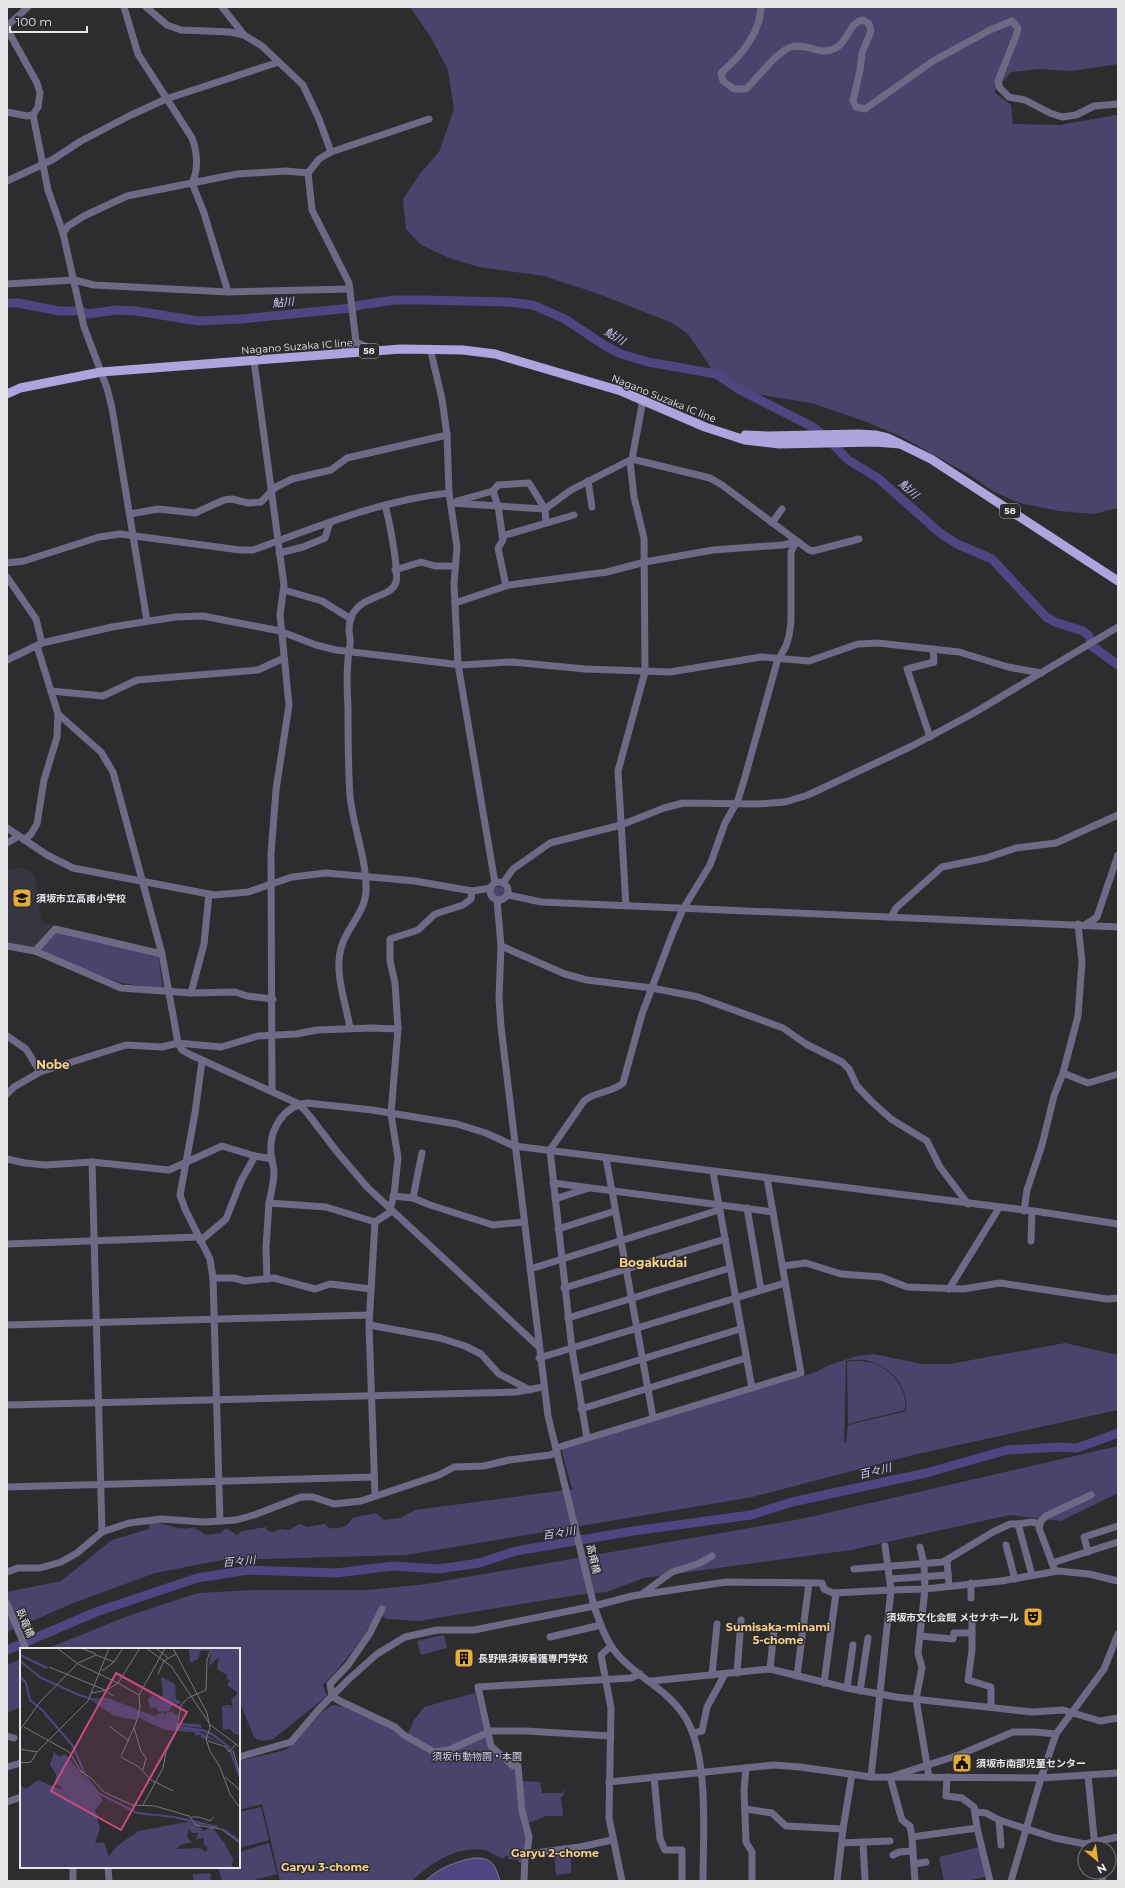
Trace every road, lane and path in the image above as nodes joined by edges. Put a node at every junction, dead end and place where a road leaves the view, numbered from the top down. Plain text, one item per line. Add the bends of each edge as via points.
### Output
1 (28, 7) edge
2 (124, 7) edge
3 (146, 7) edge
4 (222, 7) edge
5 (761, 7) edge
6 (7, 27) edge
7 (244, 35) junction
8 (279, 62) junction
9 (166, 99) junction
10 (1118, 104) edge
11 (7, 112) edge
12 (33, 115) junction
13 (429, 119) dead end
14 (331, 152) junction
15 (44, 163) junction
16 (308, 173) junction
17 (7, 181) edge
18 (192, 183) junction
19 (63, 233) junction
20 (74, 282) junction
21 (7, 284) edge
22 (350, 289) junction
23 (228, 292) junction
24 (356, 340) junction
25 (430, 348) junction
26 (376, 351) junction
27 (338, 354) junction
28 (254, 360) junction
29 (101, 372) junction
30 (7, 394) edge
31 (643, 400) junction
32 (721, 432) junction
33 (447, 435) junction
34 (900, 444) junction
35 (631, 460) junction
36 (588, 481) junction
37 (493, 491) junction
38 (272, 493) junction
39 (449, 493) junction
40 (451, 503) junction
41 (385, 505) junction
42 (498, 506) junction
43 (592, 507) dead end
44 (544, 509) junction
45 (782, 509) dead end
46 (130, 514) junction
47 (574, 515) dead end
48 (330, 522) junction
49 (546, 523) junction
50 (772, 523) junction
51 (299, 534) junction
52 (133, 536) junction
53 (502, 536) junction
54 (859, 539) dead end
55 (278, 541) junction
56 (796, 542) junction
57 (301, 547) junction
58 (279, 553) junction
59 (645, 562) junction
60 (7, 563) edge
61 (454, 566) junction
62 (395, 570) junction
63 (7, 577) edge
64 (1118, 581) edge
65 (506, 586) junction
66 (284, 590) junction
67 (455, 603) junction
68 (351, 619) junction
69 (147, 622) junction
70 (1118, 627) edge
71 (280, 631) junction
72 (39, 644) junction
73 (933, 649) junction
74 (347, 651) junction
75 (284, 658) junction
76 (778, 658) junction
77 (7, 660) edge
78 (458, 664) junction
79 (645, 672) junction
80 (1041, 673) junction
81 (51, 691) junction
82 (58, 714) junction
83 (930, 736) junction
84 (735, 804) junction
85 (1118, 815) edge
86 (620, 825) junction
87 (7, 828) edge
88 (21, 838) junction
89 (7, 843) edge
90 (1118, 855) edge
91 (366, 876) junction
92 (142, 882) junction
93 (270, 885) junction
94 (500, 890) junction
95 (472, 891) junction
96 (209, 894) junction
97 (626, 906) junction
98 (683, 909) junction
99 (891, 917) junction
100 (1081, 925) junction
101 (1118, 927) edge
102 (7, 946) edge
103 (501, 946) junction
104 (35, 951) junction
105 (162, 954) junction
106 (652, 988) junction
107 (169, 990) junction
108 (191, 993) junction
109 (273, 999) junction
110 (350, 1028) junction
111 (398, 1029) junction
112 (273, 1035) junction
113 (7, 1036) edge
114 (178, 1043) junction
115 (202, 1061) junction
116 (40, 1072) junction
117 (1063, 1073) junction
118 (1118, 1074) edge
119 (272, 1092) junction
120 (7, 1094) edge
121 (298, 1104) junction
122 (391, 1114) junction
123 (514, 1146) junction
124 (550, 1150) junction
125 (422, 1153) dead end
126 (255, 1156) junction
127 (606, 1158) junction
128 (7, 1159) edge
129 (272, 1159) junction
130 (92, 1162) junction
131 (186, 1162) junction
132 (712, 1172) junction
133 (767, 1178) junction
134 (553, 1183) junction
135 (591, 1187) junction
136 (612, 1190) junction
137 (393, 1196) junction
138 (413, 1198) junction
139 (555, 1199) junction
140 (269, 1203) junction
141 (968, 1204) junction
142 (719, 1207) junction
143 (747, 1208) junction
144 (999, 1208) junction
145 (391, 1210) junction
146 (615, 1211) junction
147 (1024, 1211) junction
148 (1032, 1211) junction
149 (773, 1212) junction
150 (375, 1222) junction
151 (524, 1222) junction
152 (1118, 1224) edge
153 (558, 1229) junction
154 (199, 1239) junction
155 (725, 1239) junction
156 (621, 1240) junction
157 (94, 1241) junction
158 (1031, 1241) dead end
159 (7, 1244) edge
160 (561, 1259) junction
161 (783, 1266) junction
162 (730, 1268) junction
163 (530, 1269) junction
164 (627, 1269) junction
165 (213, 1278) junction
166 (267, 1279) junction
167 (785, 1283) junction
168 (564, 1288) junction
169 (371, 1289) junction
170 (949, 1289) junction
171 (761, 1290) junction
172 (632, 1298) junction
173 (735, 1298) junction
174 (1118, 1298) edge
175 (369, 1315) junction
176 (568, 1318) junction
177 (214, 1319) junction
178 (95, 1322) junction
179 (7, 1325) edge
180 (369, 1325) junction
181 (637, 1328) junction
182 (740, 1329) junction
183 (538, 1347) junction
184 (572, 1349) junction
185 (540, 1358) junction
186 (642, 1358) junction
187 (746, 1358) junction
188 (577, 1379) junction
189 (543, 1387) junction
190 (648, 1387) junction
191 (752, 1388) junction
192 (530, 1390) junction
193 (372, 1396) junction
194 (216, 1400) junction
195 (99, 1403) junction
196 (7, 1406) edge
197 (581, 1408) junction
198 (653, 1417) junction
199 (587, 1438) junction
200 (557, 1450) junction
201 (374, 1476) junction
202 (219, 1480) junction
203 (100, 1484) junction
204 (7, 1486) edge
205 (375, 1495) junction
206 (1091, 1495) dead end
207 (220, 1522) junction
208 (1018, 1524) junction
209 (1040, 1524) junction
210 (1118, 1526) edge
211 (102, 1532) junction
212 (1118, 1542) edge
213 (1006, 1545) dead end
214 (885, 1546) dead end
215 (920, 1548) dead end
216 (1088, 1552) junction
217 (712, 1556) dead end
218 (947, 1560) junction
219 (1052, 1563) junction
220 (924, 1564) junction
221 (889, 1567) junction
222 (854, 1569) dead end
223 (1055, 1571) junction
224 (7, 1572) edge
225 (1032, 1574) junction
226 (948, 1575) junction
227 (924, 1576) junction
228 (890, 1579) junction
229 (1015, 1579) junction
230 (1118, 1581) edge
231 (808, 1583) junction
232 (971, 1583) junction
233 (949, 1586) junction
234 (925, 1589) junction
235 (891, 1590) junction
236 (836, 1593) junction
237 (640, 1595) junction
238 (971, 1598) dead end
239 (7, 1604) edge
240 (594, 1606) junction
241 (382, 1610) dead end
242 (972, 1617) dead end
243 (741, 1620) dead end
244 (717, 1624) dead end
245 (601, 1625) junction
246 (774, 1630) dead end
247 (972, 1634) junction
248 (1118, 1634) edge
249 (920, 1636) junction
250 (550, 1637) dead end
251 (868, 1638) dead end
252 (853, 1645) dead end
253 (611, 1646) junction
254 (1115, 1646) edge
255 (26, 1648) edge
256 (770, 1670) junction
257 (737, 1673) junction
258 (640, 1674) junction
259 (725, 1674) junction
260 (712, 1675) junction
261 (797, 1676) junction
262 (605, 1679) junction
263 (651, 1681) junction
264 (824, 1683) junction
265 (847, 1688) junction
266 (860, 1691) junction
267 (881, 1694) junction
268 (332, 1696) junction
269 (916, 1699) junction
270 (991, 1707) junction
271 (1071, 1712) junction
272 (1118, 1718) edge
273 (487, 1732) junction
274 (692, 1732) junction
275 (1056, 1734) junction
276 (611, 1736) junction
277 (240, 1757) edge
278 (20, 1763) edge
279 (927, 1764) junction
280 (7, 1768) edge
281 (746, 1768) junction
282 (701, 1773) junction
283 (1118, 1773) edge
284 (852, 1774) junction
285 (1088, 1775) junction
286 (654, 1777) junction
287 (871, 1777) junction
288 (890, 1777) junction
289 (929, 1777) junction
290 (947, 1777) junction
291 (1041, 1778) junction
292 (609, 1782) junction
293 (20, 1797) edge
294 (7, 1802) edge
295 (745, 1809) junction
296 (976, 1812) junction
297 (999, 1820) junction
298 (977, 1828) junction
299 (842, 1829) junction
300 (1025, 1829) junction
301 (912, 1837) junction
302 (612, 1840) junction
303 (1094, 1840) edge
304 (890, 1841) dead end
305 (863, 1842) junction
306 (1077, 1842) edge
307 (841, 1843) junction
308 (1001, 1845) dead end
309 (913, 1850) junction
310 (527, 1854) junction
311 (893, 1855) dead end
312 (926, 1862) dead end
313 (914, 1864) junction
314 (73, 1868) edge
315 (108, 1868) edge
316 (865, 1879) dead end
317 (73, 1881) edge
318 (109, 1881) edge
319 (524, 1881) edge
320 (622, 1881) edge
321 (682, 1881) edge
322 (704, 1881) edge
323 (752, 1881) edge
324 (837, 1881) edge
325 (915, 1881) edge
326 (990, 1881) edge
327 (1011, 1881) edge

1 - 6 street
2 - 9 street via 138,54
3 - 7 street via 167,25 180,30
4 - 7 street
5 - 10 street via 759,25 748,45 721,73 723,81 734,89 746,89 790,47 802,46 825,52 836,48 844,42 854,24 863,20 869,24 871,30 862,53 853,101 856,107 865,109 933,61 1012,21 1018,28 998,81 1004,94 1025,100 1062,117 1076,115 1094,106
6 - 12 street via 37,82 40,99
7 - 8 street via 262,46
8 - 9 street
8 - 14 street via 302,85 319,119
9 - 15 street via 122,119
9 - 18 street via 196,148
11 - 12 street
12 - 15 street
13 - 14 street
14 - 16 street via 319,159
15 - 17 street
15 - 19 street via 48,190
16 - 18 street via 256,172
16 - 22 street via 312,210
18 - 19 street via 127,196 68,226
18 - 23 street
19 - 20 street
20 - 21 street
20 - 23 street
20 - 29 street via 84,327
22 - 23 street
22 - 24 street
24 - 26 street
24 - 27 street
25 - 26 main road, Nagano Suzaka IC line / 58
25 - 31 main road, Nagano Suzaka IC line / 58 via 495,354 621,391
25 - 33 street, 高甫橋
26 - 27 main road, Nagano Suzaka IC line / 58
27 - 28 main road, Nagano Suzaka IC line / 58
28 - 29 main road, Nagano Suzaka IC line / 58
28 - 38 street
29 - 30 main road, Nagano Suzaka IC line / 58 via 48,381
29 - 46 street via 112,408
31 - 32 main road, Nagano Suzaka IC line / 58
31 - 35 street
32 - 34 main road, Nagano Suzaka IC line / 58 via 754,442
32 - 34 main road, Nagano Suzaka IC line / 58 via 768,436 875,435
33 - 38 street via 347,458 331,470 304,474 292,479 276,487
33 - 39 street, 高甫橋
34 - 64 main road, Nagano Suzaka IC line / 58 via 931,459
35 - 36 street
35 - 50 street via 710,478
35 - 59 street via 634,497 644,538
36 - 43 street
36 - 44 street
37 - 40 street
37 - 42 street
37 - 44 street via 498,484 529,482
38 - 46 street via 261,502 224,500 195,513 164,509
38 - 55 street
39 - 40 street, 高甫橋
39 - 41 street via 422,496
40 - 42 street
40 - 61 street, 高甫橋 via 457,547
41 - 48 street
41 - 62 street
42 - 44 street
42 - 53 street
44 - 49 street
45 - 50 street
46 - 52 street
47 - 49 street
48 - 51 street
48 - 57 street via 325,538
49 - 53 street
50 - 56 street
51 - 55 street
51 - 57 street
52 - 55 street via 240,550 253,550
52 - 60 street via 120,534 99,537 24,561
52 - 69 street
53 - 65 street via 503,540 498,548
54 - 56 street via 813,551
55 - 58 street
56 - 59 street via 713,550
56 - 76 street via 791,552 789,636
57 - 58 street
58 - 66 street
59 - 65 street via 607,572
59 - 79 street
61 - 62 street via 436,566 421,562
61 - 67 street, 高甫橋
62 - 68 street via 394,587 359,605
63 - 72 street via 36,619
65 - 67 street
66 - 68 street via 322,601
66 - 71 street
67 - 78 street, 高甫橋
68 - 74 street via 348,629 350,645
69 - 71 street via 203,616
69 - 72 street via 112,627
70 - 80 street
71 - 74 street via 316,645
71 - 75 street
72 - 77 street
72 - 81 street
73 - 76 street via 878,643 858,644 808,662
73 - 80 street via 959,652 1008,667
73 - 83 street via 934,662 907,668
74 - 78 street
74 - 91 street via 350,797 364,856
75 - 81 street via 258,670 137,680 103,696
75 - 93 street via 289,705 276,790
76 - 79 street via 761,657 670,672
76 - 84 street via 753,752
78 - 79 street via 512,662
78 - 94 street, 高甫橋 via 489,846
79 - 86 street via 618,771
80 - 83 street
81 - 82 street
82 - 88 street via 57,737 44,780 37,824 31,834
82 - 92 street via 101,752 113,772
83 - 84 street via 808,795 785,802
84 - 86 street via 683,803
84 - 98 street via 725,823 710,865
85 - 99 street via 1056,843 1016,848 986,858 942,867 896,908
86 - 94 street via 550,843 513,869
86 - 97 street
87 - 88 street
88 - 89 street
88 - 92 street via 73,868
90 - 100 street via 1097,917
91 - 93 street via 309,874
91 - 95 street via 445,885
91 - 110 street via 365,898 339,955 341,982
92 - 96 street
92 - 105 street
93 - 96 street via 248,892
93 - 109 street
94 - 95 street via 476,894
94 - 97 street via 526,894 541,902
94 - 103 street, 高甫橋
95 - 111 street via 471,899 463,905 435,914 418,930 390,939
96 - 108 street via 204,944
97 - 98 street
98 - 99 street
98 - 106 street
99 - 100 street
100 - 101 street
100 - 117 street via 1080,997 1073,1038
102 - 104 street
103 - 106 street via 566,974 587,980
103 - 123 street, 高甫橋 via 499,998
104 - 105 street via 55,929
104 - 107 street via 122,988
105 - 107 street
106 - 124 street via 623,1083 589,1096
106 - 141 street via 698,997 783,1028 806,1044 842,1062 849,1069 857,1086 871,1101 892,1119 927,1141 940,1167
107 - 108 street
107 - 114 street
108 - 109 street via 235,992
109 - 112 street
110 - 111 street
110 - 112 street
111 - 122 street
112 - 114 street via 238,1040 221,1047
112 - 119 street
113 - 116 street via 26,1049
114 - 115 street via 182,1050
114 - 116 street via 162,1047 126,1045
115 - 119 street
115 - 131 street
116 - 120 street
117 - 118 street via 1088,1082
117 - 147 street via 1027,1190
119 - 121 street
121 - 122 street
121 - 129 street via 278,1121 272,1139
121 - 145 street via 356,1175
122 - 123 street via 457,1124 486,1133
122 - 137 street via 398,1158
123 - 124 street
123 - 151 street, 高甫橋
124 - 127 street
124 - 134 street
125 - 138 street
126 - 129 street
126 - 131 street via 222,1146
126 - 154 street via 241,1181 226,1219
127 - 132 street
127 - 136 street
128 - 130 street via 45,1165
129 - 140 street via 274,1181
130 - 131 street via 169,1170
130 - 157 street
131 - 154 street via 180,1195
132 - 133 street
132 - 142 street
133 - 141 street
133 - 149 street
134 - 135 street
134 - 139 street
135 - 136 street
135 - 139 street
136 - 142 street
136 - 146 street
137 - 138 street
137 - 145 street
138 - 151 street via 493,1225
139 - 153 street
140 - 150 street via 326,1207
140 - 166 street
141 - 144 street
142 - 143 street
142 - 155 street
142 - 156 street
143 - 149 street
143 - 171 street
144 - 147 street
144 - 170 street
145 - 150 street
145 - 183 street
146 - 153 street
146 - 156 street
147 - 148 street
148 - 152 street
148 - 158 street
149 - 161 street
150 - 169 street
151 - 163 street, 高甫橋
153 - 160 street
154 - 157 street
154 - 165 street via 210,1260
155 - 162 street
155 - 164 street
156 - 160 street
156 - 164 street
157 - 159 street
157 - 178 street
160 - 163 street
160 - 168 street
161 - 167 street
161 - 170 street via 806,1263 842,1274 881,1277 907,1287
162 - 172 street
162 - 173 street
163 - 183 street, 高甫橋
164 - 168 street
164 - 172 street
165 - 166 street via 245,1281
165 - 177 street
166 - 169 street via 274,1278 315,1289 330,1284
167 - 171 street
167 - 191 street via 801,1373
168 - 176 street
169 - 175 street
170 - 174 street via 963,1290 1000,1283
171 - 173 street
172 - 176 street
172 - 181 street
173 - 181 street
173 - 182 street
175 - 177 street
175 - 180 street
176 - 184 street
177 - 178 street
177 - 194 street
178 - 179 street
178 - 195 street
180 - 192 street via 440,1338 465,1346 481,1354 499,1374
180 - 193 street
181 - 184 street
181 - 186 street
182 - 186 street
182 - 187 street
183 - 185 street, 高甫橋
184 - 185 street
184 - 188 street
185 - 189 street, 高甫橋
186 - 188 street
186 - 190 street
187 - 190 street
187 - 191 street
188 - 197 street
189 - 192 street
189 - 200 street, 高甫橋
190 - 197 street
190 - 198 street
191 - 198 street
192 - 193 street
193 - 194 street
193 - 201 street
194 - 195 street
194 - 202 street
195 - 196 street
195 - 203 street
197 - 199 street
198 - 199 street
199 - 200 street
200 - 205 street via 550,1455 484,1466 454,1467 432,1478
200 - 240 street, 高甫橋
201 - 202 street
201 - 205 street
202 - 203 street
202 - 207 street
203 - 204 street
203 - 211 street
205 - 207 street via 361,1501 334,1504 312,1497 301,1497 254,1516
206 - 209 street via 1046,1516
207 - 211 street via 161,1519 129,1523
208 - 209 street
208 - 218 street via 1010,1524 993,1532
208 - 225 street
209 - 219 street
210 - 216 street via 1084,1537
211 - 224 street via 78,1553 61,1562 40,1568 18,1568
212 - 216 street
213 - 229 street
214 - 221 street
215 - 220 street
216 - 219 street
217 - 237 street via 698,1564 672,1572
218 - 220 street
218 - 226 street
219 - 223 street
220 - 221 street
220 - 227 street
221 - 222 street
221 - 228 street
223 - 225 street
223 - 230 street via 1088,1574
225 - 229 street
226 - 227 street
226 - 233 street
227 - 228 street
227 - 234 street
228 - 235 street
229 - 232 street
231 - 236 street via 822,1583 827,1592
231 - 237 street via 726,1582
231 - 261 street
232 - 233 street
232 - 238 street
233 - 234 street
234 - 235 street
234 - 249 street
235 - 236 street
235 - 267 street
236 - 264 street
237 - 240 street
239 - 255 street, 臥竜橋
240 - 245 street, 高甫橋
240 - 268 street via 474,1630 437,1630 405,1637 377,1654
241 - 268 street via 348,1665 330,1684
242 - 247 street
243 - 257 street
244 - 260 street
245 - 250 street
245 - 253 street, 高甫橋
246 - 256 street
247 - 249 street via 954,1633 953,1639
247 - 270 street via 968,1680 991,1687
248 - 254 street
249 - 269 street via 918,1653 922,1668
251 - 266 street
252 - 265 street
253 - 258 street, 高甫橋
253 - 262 street via 601,1655
254 - 271 street via 1104,1668
256 - 257 street
256 - 261 street
257 - 259 street
258 - 262 street via 632,1678
258 - 263 street, 高甫橋
259 - 260 street
259 - 274 street via 707,1707 702,1731
260 - 263 street
261 - 264 street
262 - 273 street via 478,1687
262 - 276 street via 611,1708
263 - 274 street, 高甫橋 via 679,1709
264 - 265 street
265 - 266 street
266 - 267 street
267 - 269 street
267 - 287 street
268 - 273 street via 395,1727 434,1752 449,1750
268 - 277 street via 291,1742
269 - 270 street
269 - 279 street
270 - 271 street via 1032,1712
271 - 272 street via 1100,1721
271 - 275 street
273 - 276 street via 526,1731
273 - 310 street via 491,1746 513,1766 518,1766 522,1810 529,1837
274 - 282 street, 高甫橋
275 - 279 street via 1013,1732 959,1755
275 - 291 street
276 - 292 street
278 - 280 street
279 - 288 street
279 - 289 street
281 - 282 street
281 - 284 street via 774,1765
281 - 295 street
282 - 286 street
282 - 322 street, 高甫橋
283 - 285 street
284 - 287 street
284 - 299 street
285 - 291 street
285 - 303 street
286 - 292 street
286 - 321 street via 660,1840 665,1850 682,1850
287 - 288 street
288 - 289 street
288 - 301 street via 902,1820 910,1826
289 - 290 street
290 - 291 street
290 - 296 street via 946,1796 962,1798 974,1807
291 - 300 street
292 - 302 street
293 - 294 street
295 - 299 street via 772,1813 786,1826
295 - 323 street via 746,1842 752,1852
296 - 297 street
296 - 298 street
297 - 300 street
297 - 308 street
298 - 301 street
298 - 326 street
299 - 307 street
300 - 306 street
300 - 327 street
301 - 309 street
302 - 310 street
302 - 320 street
304 - 305 street
305 - 307 street
305 - 316 street
307 - 324 street
309 - 311 street
309 - 313 street
310 - 319 street
312 - 313 street
313 - 325 street
314 - 317 street
315 - 318 street

